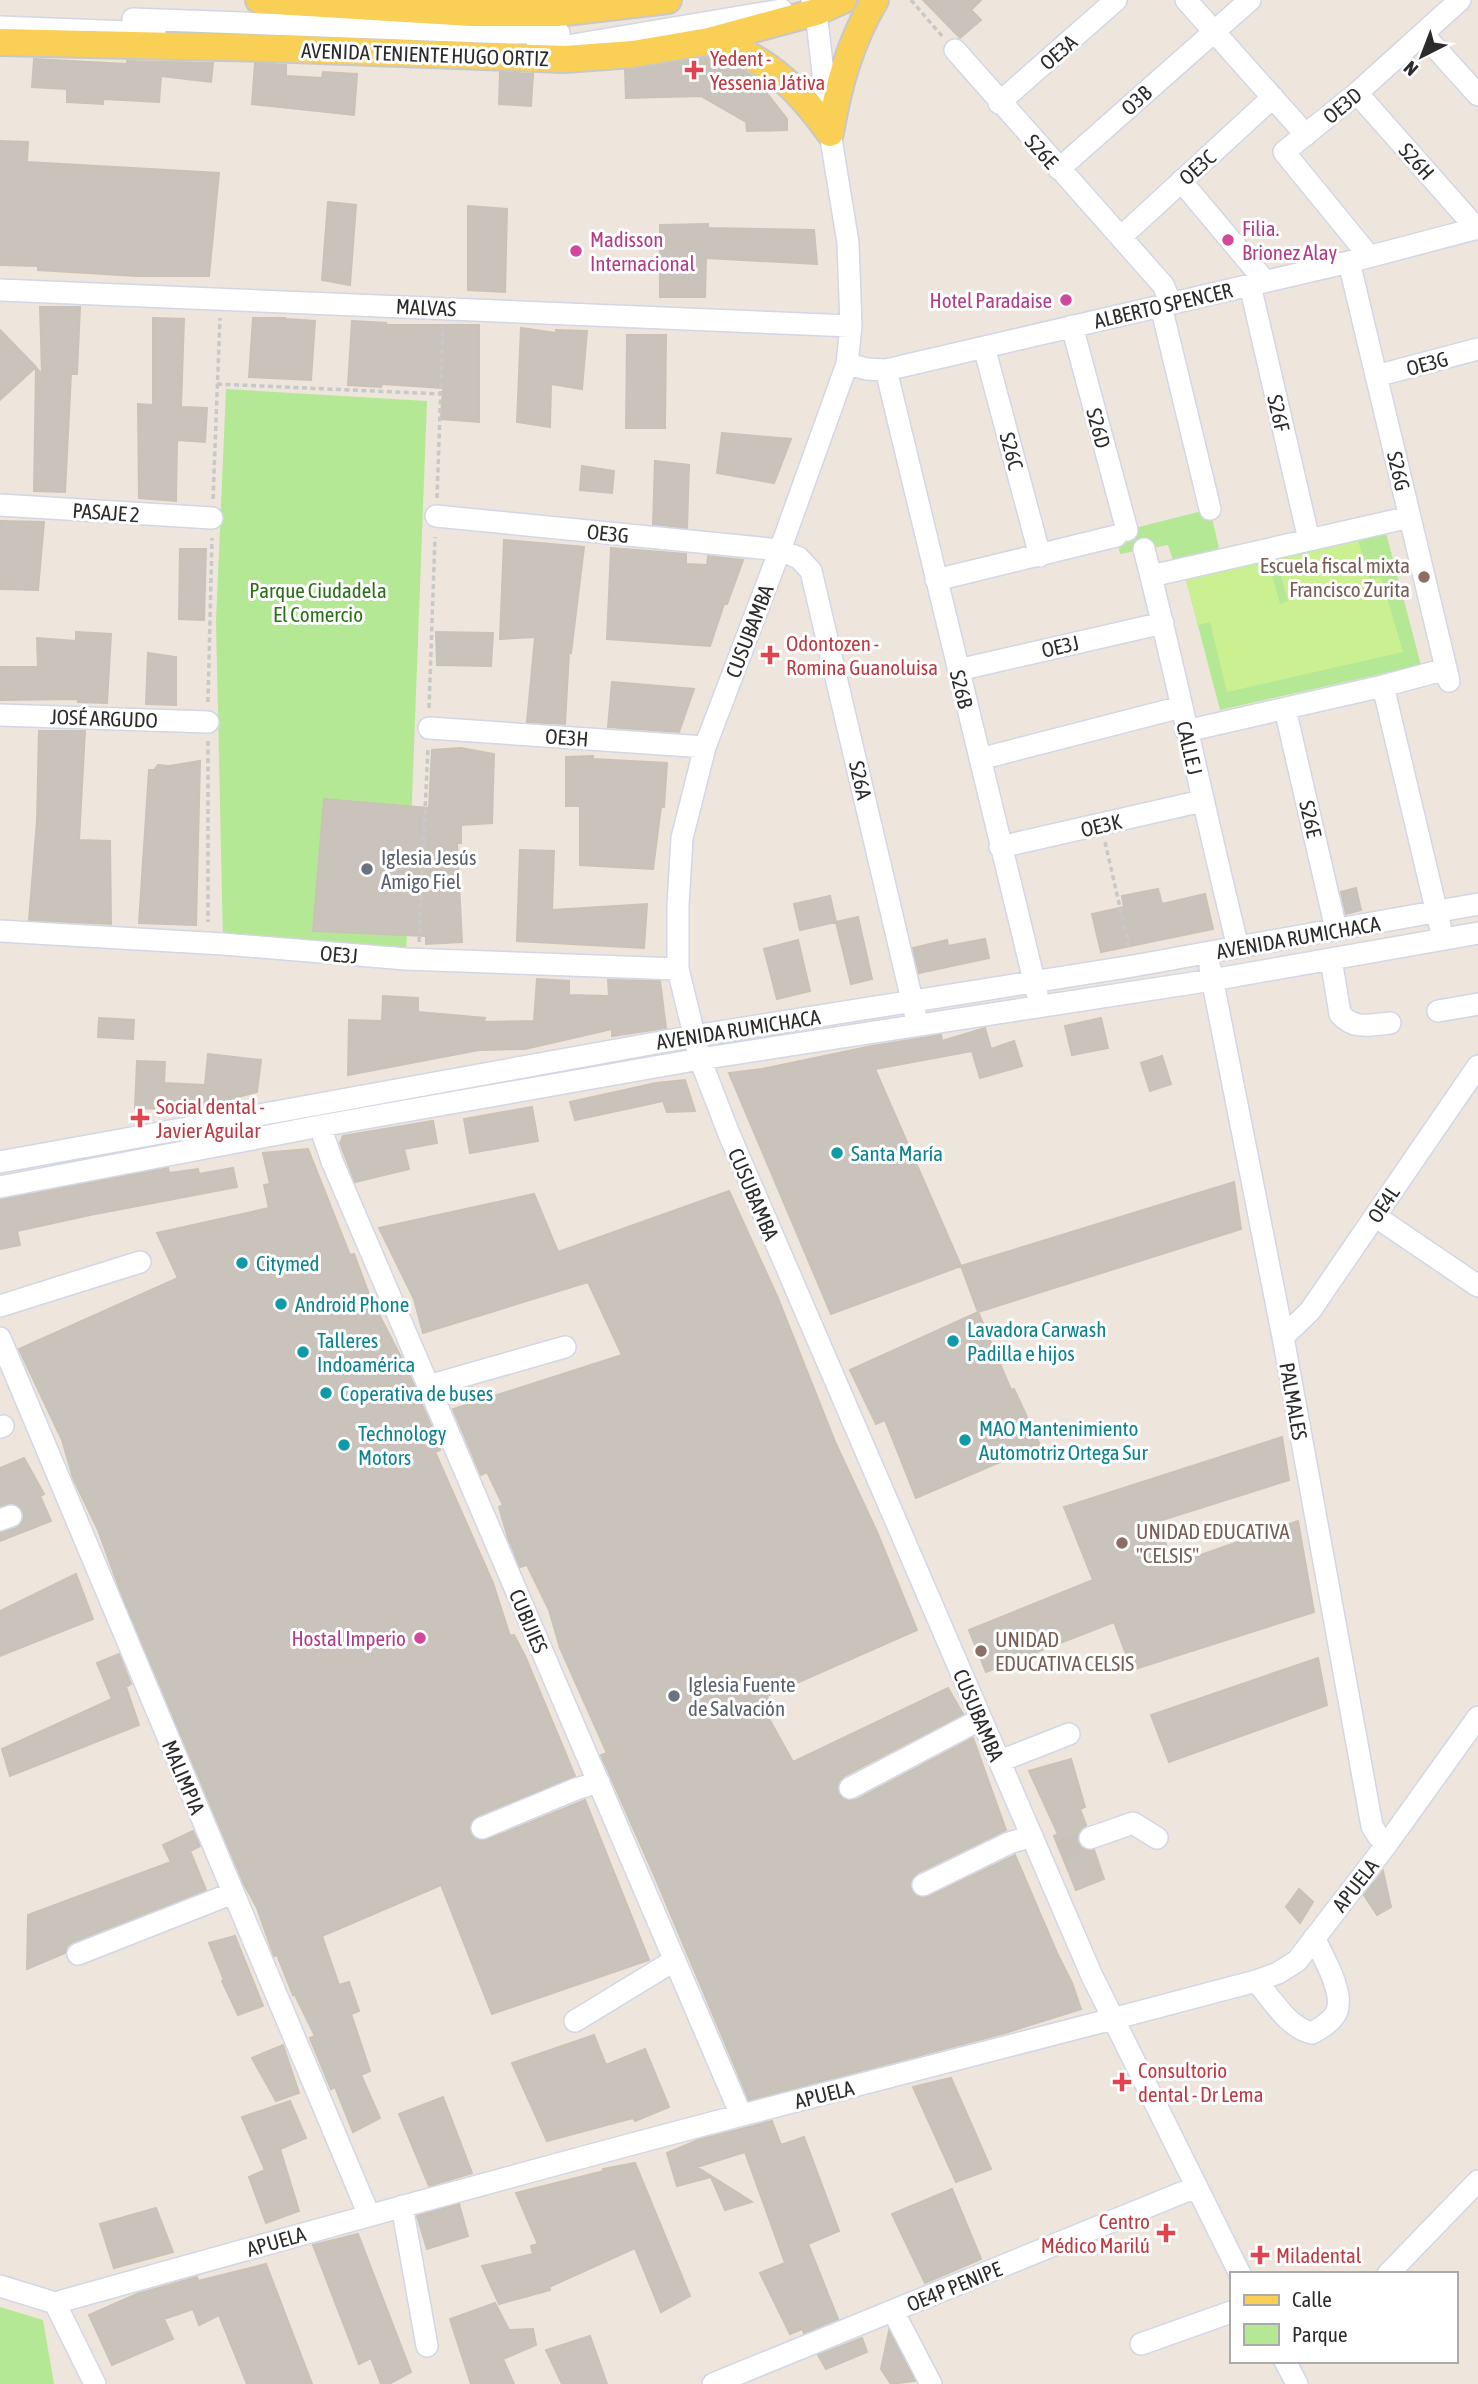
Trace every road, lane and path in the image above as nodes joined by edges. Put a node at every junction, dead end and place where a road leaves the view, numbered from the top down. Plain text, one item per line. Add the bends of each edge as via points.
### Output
1 (259, 0) edge
2 (668, 0) edge
3 (765, 0) edge
4 (843, 0) edge
5 (875, 0) edge
6 (911, 0) edge
7 (1116, 0) edge
8 (1185, 0) edge
9 (1250, 0) edge
10 (1460, 0) edge
11 (814, 3) edge
12 (787, 10) edge
13 (0, 13) edge
14 (0, 27) edge
15 (1213, 32) junction
16 (1423, 34) junction
17 (709, 41) junction
18 (0, 42) edge
19 (955, 50) joint
20 (821, 54) junction
21 (1357, 93) junction
22 (1478, 95) edge
23 (1273, 97) junction
24 (999, 103) junction
25 (830, 133) junction
26 (1306, 135) junction
27 (1284, 152) joint
28 (1059, 169) junction
29 (1181, 181) junction
30 (1478, 228) edge
31 (1121, 237) junction
32 (1359, 259) junction
33 (1257, 283) junction
34 (0, 290) edge
35 (221, 298) junction
36 (1166, 304) junction
37 (444, 307) junction
38 (852, 326) junction
39 (1072, 326) junction
40 (984, 347) junction
41 (1478, 349) edge
42 (847, 364) junction
43 (886, 370) junction
44 (1376, 376) junction
45 (218, 384) junction
46 (441, 394) junction
47 (0, 505) edge
48 (1210, 509) dead end
49 (436, 516) junction
50 (1410, 517) junction
51 (212, 519) junction
52 (1309, 540) junction
53 (780, 550) junction
54 (1144, 550) dead end
55 (1040, 556) junction
56 (1151, 576) junction
57 (936, 580) junction
58 (1163, 623) junction
59 (958, 670) junction
60 (1383, 686) junction
61 (1181, 707) junction
62 (1285, 709) junction
63 (0, 715) edge
64 (208, 722) junction
65 (429, 728) junction
66 (1186, 731) junction
67 (705, 747) junction
68 (979, 759) junction
69 (1202, 801) junction
70 (1101, 825) junction
71 (1000, 846) junction
72 (1478, 904) edge
73 (1437, 912) junction
74 (1336, 929) junction
75 (0, 931) edge
76 (1478, 933) edge
77 (1443, 940) junction
78 (208, 943) junction
79 (1238, 947) junction
80 (1207, 953) junction
81 (1331, 959) junction
82 (418, 960) junction
83 (1133, 966) junction
84 (678, 969) junction
85 (1212, 980) junction
86 (1035, 982) junction
87 (913, 1001) junction
88 (1478, 1004) edge
89 (1039, 1007) junction
90 (1438, 1012) dead end
91 (1390, 1023) dead end
92 (918, 1026) junction
93 (694, 1036) junction
94 (700, 1059) junction
95 (1478, 1066) edge
96 (320, 1126) junction
97 (0, 1162) edge
98 (0, 1187) edge
99 (1375, 1216) junction
100 (140, 1262) dead end
101 (1478, 1286) edge
102 (0, 1306) edge
103 (1283, 1337) junction
104 (0, 1338) edge
105 (565, 1347) dead end
106 (428, 1386) junction
107 (1478, 1717) edge
108 (981, 1719) junction
109 (1069, 1734) dead end
110 (1000, 1761) junction
111 (598, 1783) junction
112 (850, 1788) dead end
113 (482, 1828) dead end
114 (1032, 1836) junction
115 (1090, 1838) tunnel mouth
116 (1157, 1838) dead end
117 (1387, 1844) junction
118 (923, 1885) dead end
119 (233, 1894) junction
120 (1314, 1938) junction
121 (78, 1954) dead end
122 (675, 1960) junction
123 (1256, 1981) junction
124 (1114, 2019) junction
125 (575, 2021) dead end
126 (741, 2115) junction
127 (1478, 2181) edge
128 (1196, 2187) junction
129 (402, 2206) junction
130 (369, 2215) junction
131 (1239, 2272) edge
132 (1390, 2272) edge
133 (0, 2286) edge
134 (55, 2303) junction
135 (892, 2311) junction
136 (1230, 2312) edge
137 (1141, 2344) dead end
138 (427, 2346) dead end
139 (95, 2384) edge
140 (713, 2384) edge
141 (931, 2384) edge

1 - 2 main road, AVENIDA TENIENTE HUGO ORTIZ via 545,13
3 - 13 street via 560,33
4 - 11 main road, AVENIDA TENIENTE HUGO ORTIZ
5 - 25 main road via 848,53
6 - 19 path
7 - 24 street, OE3A
8 - 15 street
9 - 15 street, O3B
10 - 16 street, OE3D
11 - 12 main road, AVENIDA TENIENTE HUGO ORTIZ
11 - 20 street, CUSUBAMBA
12 - 14 street via 561,47
12 - 17 main road, AVENIDA TENIENTE HUGO ORTIZ
12 - 20 street
15 - 23 street
15 - 28 street, O3B
16 - 21 street, OE3D
16 - 22 street
17 - 18 main road, AVENIDA TENIENTE HUGO ORTIZ via 565,59
17 - 25 main road via 746,54 779,75
19 - 24 street, S26E
20 - 25 street, CUSUBAMBA
21 - 26 street, OE3D
21 - 30 street, S26H
23 - 26 street
23 - 29 street, OE3C
24 - 28 street, S26E
25 - 38 street, CUSUBAMBA via 848,243
26 - 27 street, OE3D
27 - 32 street, S26G
28 - 31 street, S26E
29 - 31 street, OE3C
29 - 33 street
30 - 32 street, ALBERTO SPENCER
31 - 36 street, S26E via 1163,285
32 - 33 street, ALBERTO SPENCER
32 - 44 street, S26G
33 - 36 street, ALBERTO SPENCER
33 - 52 street, S26F
34 - 35 street, MALVAS
35 - 37 street, MALVAS
35 - 45 path
36 - 39 street, ALBERTO SPENCER
36 - 48 street, S26E
37 - 38 street, MALVAS
37 - 46 path
38 - 42 street, CUSUBAMBA
39 - 40 street, ALBERTO SPENCER
39 - 55 street, S26D via 1122,533
40 - 43 street, ALBERTO SPENCER
40 - 55 street, S26C
41 - 44 street, OE3G
42 - 43 street, ALBERTO SPENCER
42 - 53 street, CUSUBAMBA
43 - 57 street, S26B
44 - 50 street, S26G
45 - 46 path
45 - 51 path
46 - 49 path
47 - 51 street, PASAJE 2
49 - 53 street, OE3G
49 - 65 path
50 - 52 street
50 - 60 street, S26G via 1448,675
51 - 64 path
52 - 56 street
53 - 67 street, CUSUBAMBA
53 - 87 street, S26A via 799,558 811,571
54 - 56 street, CALLE J
55 - 57 street
56 - 58 street, CALLE J
57 - 59 street, S26B
58 - 59 street, OE3J
58 - 61 street, CALLE J
59 - 68 street, S26B
60 - 62 street
60 - 73 street
61 - 66 street, CALLE J
61 - 68 street
62 - 66 street
62 - 74 street, S26E
63 - 64 street, JOSÉ ARGUDO
64 - 78 path
65 - 67 street, OE3H
65 - 82 path
66 - 69 street, CALLE J
67 - 84 street, CUSUBAMBA via 682,838
68 - 71 street, S26B
69 - 70 street, OE3K
69 - 79 street, CALLE J
70 - 71 street, OE3K
70 - 83 path
71 - 86 street, S26B
72 - 73 street, AVENIDA RUMICHACA
73 - 74 street, AVENIDA RUMICHACA
73 - 77 street
74 - 79 street, AVENIDA RUMICHACA
75 - 78 street, OE3J
76 - 77 street, AVENIDA RUMICHACA
77 - 81 street, AVENIDA RUMICHACA
78 - 82 street, OE3J
79 - 80 street, AVENIDA RUMICHACA
80 - 83 street, AVENIDA RUMICHACA
80 - 85 street, PALMALES
81 - 85 street, AVENIDA RUMICHACA
81 - 91 street via 1340,1014 1356,1026
82 - 84 street, OE3J
83 - 86 street, AVENIDA RUMICHACA
84 - 93 street, CUSUBAMBA
85 - 89 street, AVENIDA RUMICHACA
85 - 103 street, PALMALES
86 - 87 street, AVENIDA RUMICHACA
86 - 89 street, S26B
87 - 92 street, S26A
87 - 93 street, AVENIDA RUMICHACA
88 - 90 street
89 - 92 street, AVENIDA RUMICHACA
92 - 94 street, AVENIDA RUMICHACA
93 - 94 street, CUSUBAMBA
93 - 97 street, AVENIDA RUMICHACA
94 - 96 street, AVENIDA RUMICHACA
94 - 108 street, CUSUBAMBA
95 - 99 street, OE4L
96 - 98 street, AVENIDA RUMICHACA
96 - 106 street, CUBIJIES
99 - 101 street
99 - 103 street, OE4L via 1310,1311
100 - 102 street
103 - 117 street, PALMALES via 1372,1826
104 - 119 street, MALIMPIA
105 - 106 street
106 - 111 street, CUBIJIES
107 - 117 street, APUELA
108 - 110 street, CUSUBAMBA
108 - 112 street
109 - 110 street
110 - 114 street, CUSUBAMBA
111 - 113 street
111 - 122 street, CUBIJIES
114 - 118 street
114 - 124 street, CUSUBAMBA via 1051,1855 1093,1976
115 - 116 street via 1133,1823
117 - 120 street, APUELA
119 - 121 street
119 - 130 street, MALIMPIA
120 - 123 street, APUELA via 1297,1961
120 - 123 street via 1339,1995 1337,2012 1327,2024 1312,2033 1302,2031
122 - 125 street
122 - 126 street, CUBIJIES
123 - 124 street, APUELA
124 - 126 street, APUELA
124 - 128 street, CUSUBAMBA
126 - 129 street, APUELA
127 - 132 street
128 - 131 street, CUSUBAMBA
128 - 135 street, OE4P PENIPE
129 - 130 street, APUELA
129 - 138 street
130 - 134 street, APUELA
133 - 134 street
134 - 139 street
135 - 140 street, OE4P PENIPE
135 - 141 street
136 - 137 street

